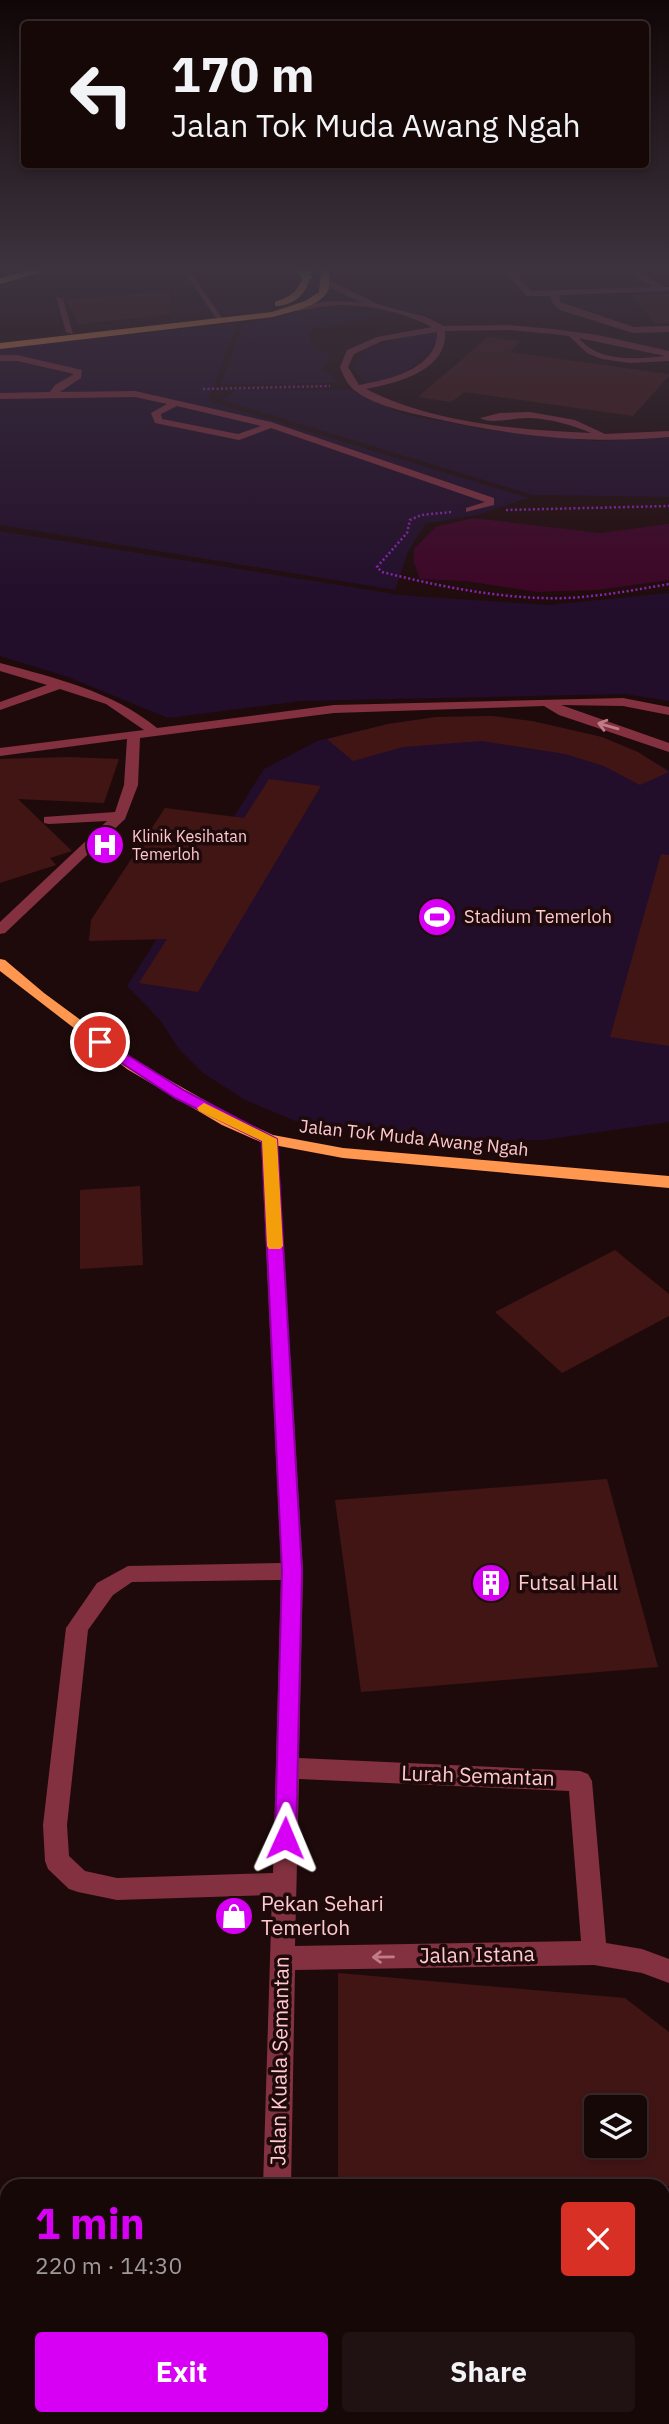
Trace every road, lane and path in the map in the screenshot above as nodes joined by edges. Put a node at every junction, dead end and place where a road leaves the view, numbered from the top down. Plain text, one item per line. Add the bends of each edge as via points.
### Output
1 (63, 384) edge
2 (353, 384) edge
3 (379, 384) edge
4 (356, 387) junction
5 (193, 390) dead end
6 (0, 396) edge
7 (54, 396) junction
8 (174, 404) junction
9 (469, 422) junction
10 (271, 425) junction
11 (669, 434) edge
12 (606, 438) junction
13 (669, 506) edge
14 (470, 510) junction
15 (669, 584) edge
16 (0, 667) edge
17 (59, 685) junction
18 (548, 703) junction
19 (0, 706) edge
20 (669, 711) edge
21 (154, 732) junction
22 (134, 734) junction
23 (669, 748) edge
24 (0, 752) edge
25 (120, 816) junction
26 (49, 820) dead end
27 (0, 930) edge
28 (0, 963) edge
29 (269, 1139) junction
30 (669, 1182) edge
31 (292, 1571) junction
32 (287, 1768) junction
33 (284, 1884) junction
34 (594, 1953) junction
35 (283, 1958) junction
36 (669, 1971) edge
37 (277, 2179) edge

1 - 7 street
2 - 4 street
3 - 4 street
4 - 5 path
4 - 9 street via 416,412
6 - 7 street
7 - 8 street via 135,394
8 - 10 street
8 - 10 street via 156,413 158,421 239,437
9 - 12 street
9 - 12 street via 531,414 576,422
10 - 14 street via 490,500 489,505
11 - 12 street
13 - 14 path
14 - 15 path via 410,520 407,533 377,567 423,583 508,596 554,598
16 - 17 street
17 - 19 street
17 - 21 street via 90,692 129,710
18 - 20 street via 623,702
18 - 21 street via 334,709
23 -> 18 street
21 - 22 street
22 - 24 street
22 - 25 street via 131,785
25 - 26 street
25 - 27 street
28 - 29 main road, Jalan Tok Muda Awang Ngah via 133,1066
29 - 30 main road, Jalan Tok Muda Awang Ngah via 343,1153
29 - 31 street, Jalan Kuala Semantan
31 - 32 street, Jalan Kuala Semantan
31 - 33 street via 128,1574 105,1589 77,1628 55,1825 57,1861 78,1881 117,1889
32 - 33 street, Jalan Kuala Semantan
32 - 34 street, Lurah Semantan via 580,1781
33 - 35 street, Jalan Kuala Semantan
34 -> 35 street, Jalan Istana
34 - 36 street, Jalan Istana
35 - 37 street, Jalan Kuala Semantan

